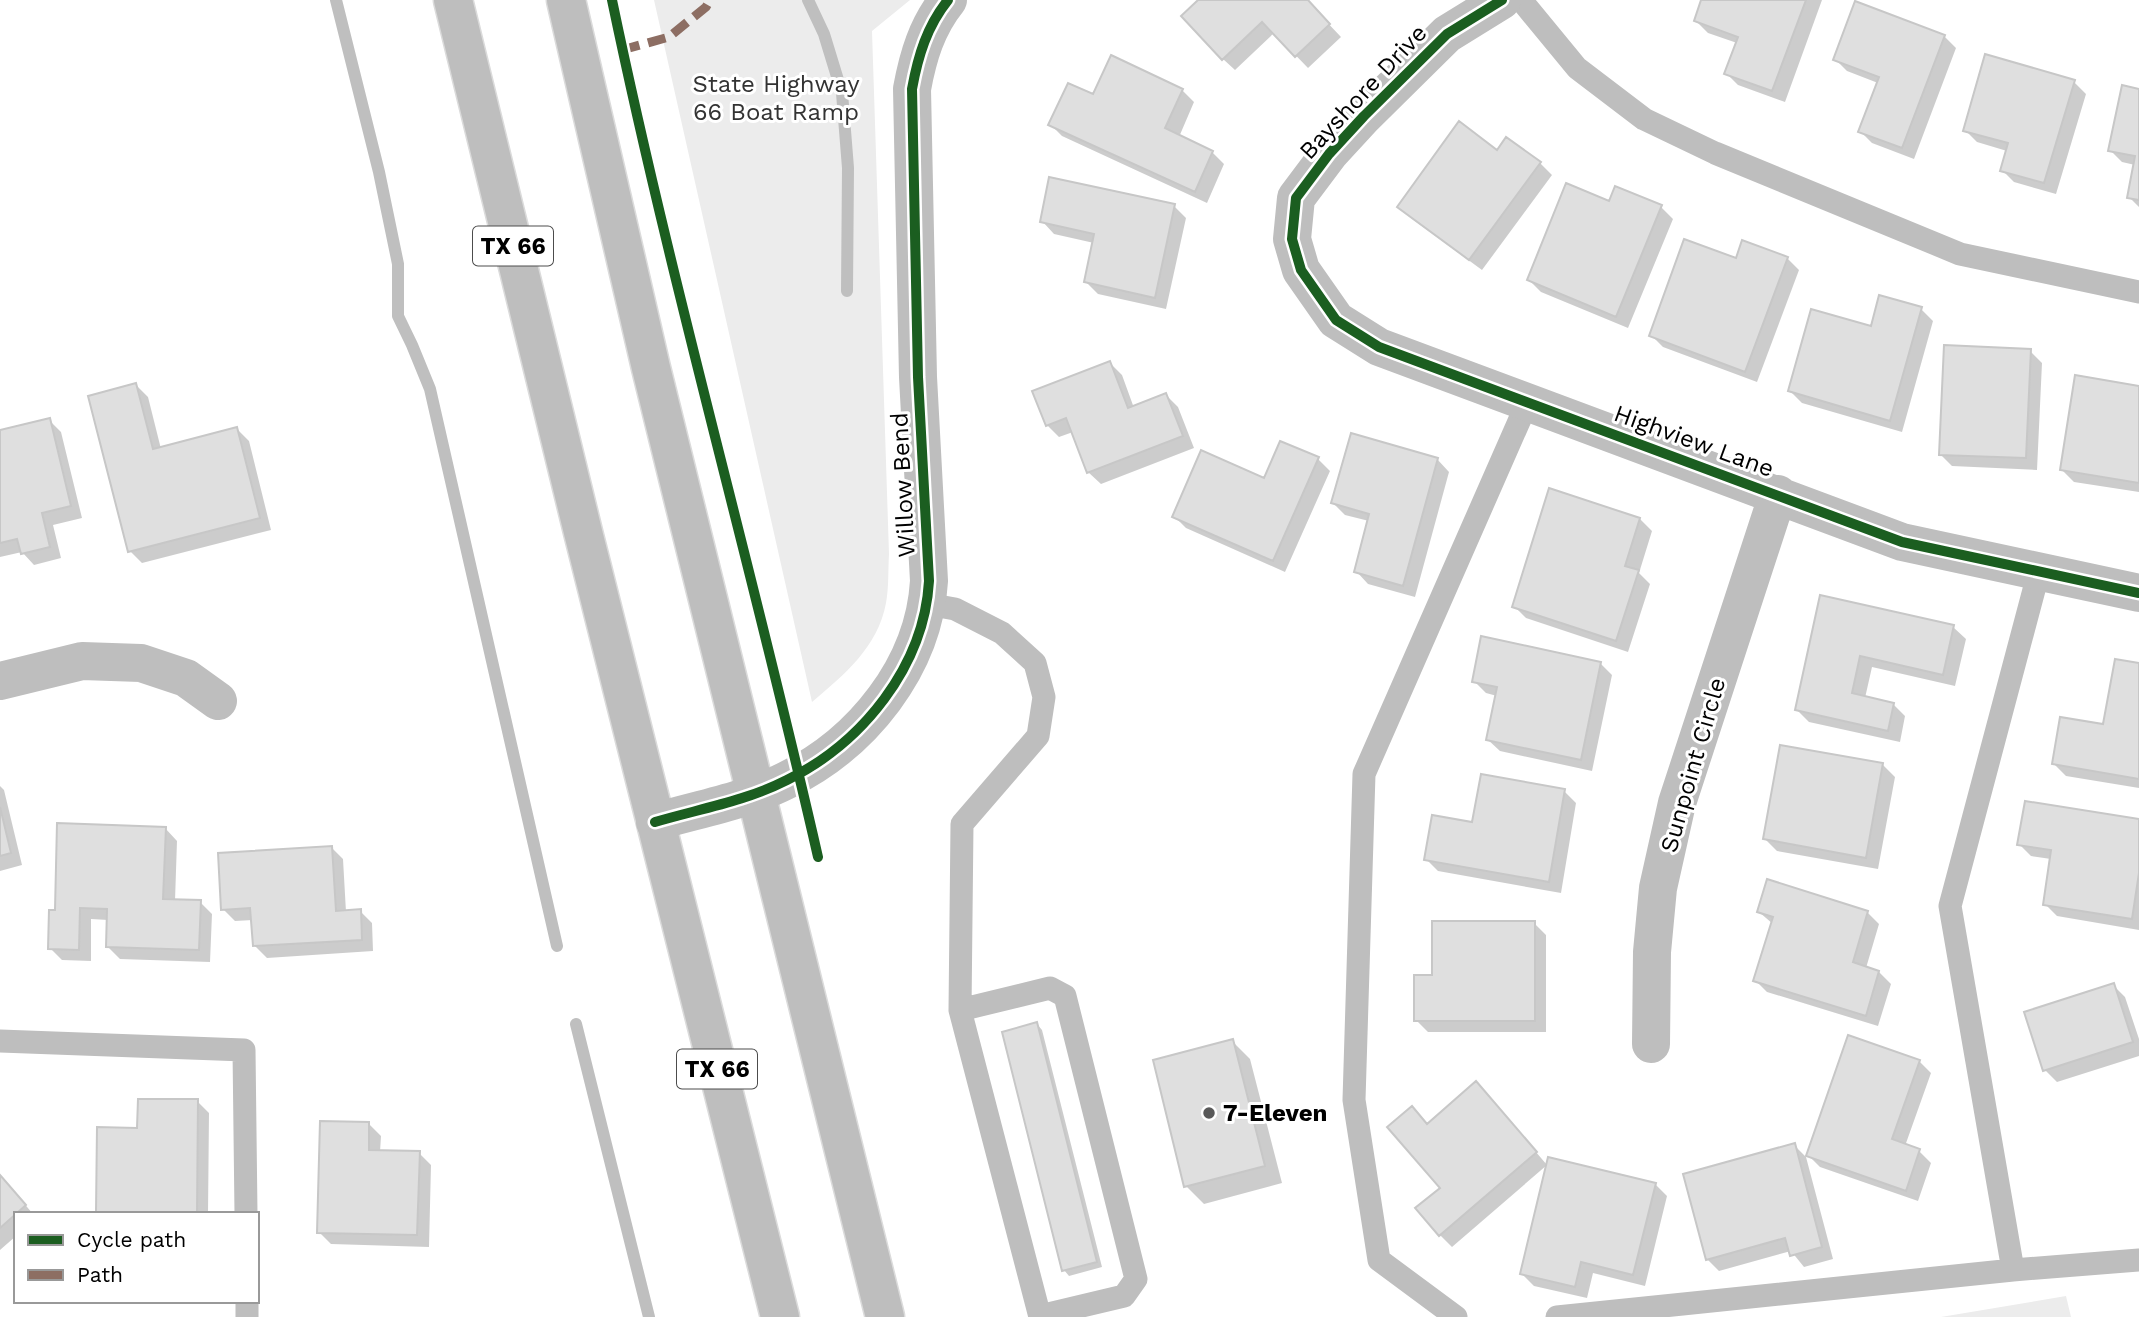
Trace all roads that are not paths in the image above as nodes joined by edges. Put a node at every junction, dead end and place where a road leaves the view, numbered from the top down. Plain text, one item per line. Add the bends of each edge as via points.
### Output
1 (453, 0) edge
2 (566, 0) edge
3 (948, 0) edge
4 (1502, 0) edge
5 (1521, 0) edge
6 (1292, 239) joint
7 (2139, 292) edge
8 (1528, 401) junction
9 (1778, 495) junction
10 (2039, 571) junction
11 (2139, 593) edge
12 (928, 604) junction
13 (0, 681) edge
14 (218, 701) dead end
15 (756, 793) junction
16 (655, 822) junction
17 (960, 1010) junction
18 (0, 1041) edge
19 (1651, 1044) dead end
20 (246, 1212) edge
21 (2139, 1260) edge
22 (2013, 1270) junction
23 (1040, 1316) edge
24 (779, 1317) edge
25 (885, 1317) edge
26 (1456, 1317) edge
27 (1557, 1317) edge

1 - 16 street, TX 66
2 - 15 street
3 - 12 street, Willow Bend via 924,41 912,89
4 - 6 street, Bayshore Drive via 1447,34 1329,155 1296,198
5 - 7 lane via 1577,68 1644,118 1715,153 1960,254
6 - 8 street, Highview Lane via 1301,270 1336,320 1379,347
8 - 9 street, Highview Lane
8 - 26 lane via 1364,774 1354,1100 1379,1260
9 - 10 street, Highview Lane via 1902,542
9 - 19 street, Sunpoint Circle via 1677,803 1657,901
10 - 11 street, Highview Lane
10 - 22 lane via 1950,906
12 - 15 street, Willow Bend via 905,666 858,730 814,764
12 - 17 lane via 955,608 1002,634 1035,663 1044,696 1038,736 962,824
13 - 14 street via 82,661 141,663 186,678
15 - 16 street, Willow Bend
15 - 25 street
16 - 24 street, TX 66
17 - 23 lane
17 - 23 lane via 1049,988 1065,996 1136,1279 1124,1296
18 - 20 lane via 244,1050
21 - 22 lane
22 - 27 lane

